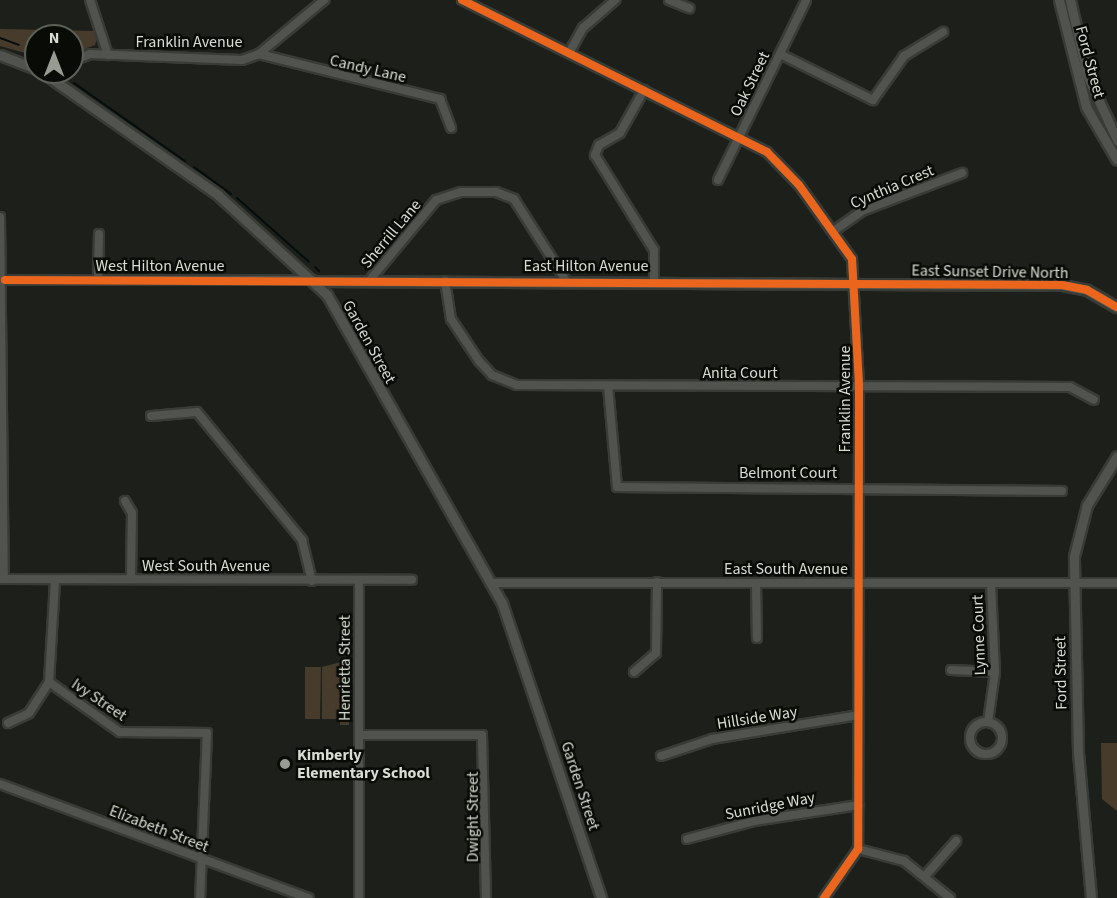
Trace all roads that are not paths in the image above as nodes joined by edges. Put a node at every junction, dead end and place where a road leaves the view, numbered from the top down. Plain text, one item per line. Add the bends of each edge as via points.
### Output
1 (90, 0) edge
2 (324, 0) edge
3 (462, 0) edge
4 (615, 0) edge
5 (669, 0) edge
6 (806, 0) edge
7 (1059, 0) edge
8 (1070, 0) edge
9 (689, 8) dead end
10 (1062, 13) junction
11 (943, 33) dead end
12 (1079, 46) junction
13 (568, 53) junction
14 (259, 54) junction
15 (780, 54) junction
16 (0, 55) edge
17 (108, 55) junction
18 (84, 59) edge
19 (24, 64) edge
20 (67, 84) edge
21 (644, 90) junction
22 (451, 128) dead end
23 (740, 137) junction
24 (1117, 140) edge
25 (1117, 160) edge
26 (962, 173) dead end
27 (718, 180) dead end
28 (0, 217) edge
29 (835, 230) junction
30 (99, 234) dead end
31 (98, 279) junction
32 (565, 279) junction
33 (654, 279) junction
34 (5, 280) junction
35 (315, 280) junction
36 (369, 281) junction
37 (445, 281) junction
38 (857, 283) junction
39 (1117, 307) edge
40 (3, 383) edge
41 (608, 386) junction
42 (859, 386) junction
43 (1094, 400) dead end
44 (151, 416) dead end
45 (1117, 456) edge
46 (859, 486) junction
47 (1062, 491) dead end
48 (125, 501) dead end
49 (2, 579) edge
50 (131, 579) junction
51 (55, 580) junction
52 (312, 580) junction
53 (412, 580) dead end
54 (359, 581) junction
55 (657, 582) junction
56 (492, 583) junction
57 (756, 583) junction
58 (857, 583) junction
59 (991, 583) junction
60 (1073, 583) junction
61 (1117, 583) edge
62 (757, 638) dead end
63 (951, 670) dead end
64 (634, 672) dead end
65 (995, 672) junction
66 (49, 682) junction
67 (858, 715) junction
68 (988, 722) junction
69 (8, 723) dead end
70 (359, 735) junction
71 (661, 756) dead end
72 (0, 784) edge
73 (859, 805) junction
74 (687, 839) dead end
75 (956, 841) dead end
76 (858, 849) junction
77 (205, 862) junction
78 (925, 876) junction
79 (200, 898) edge
80 (309, 898) edge
81 (359, 898) edge
82 (486, 898) edge
83 (601, 898) edge
84 (824, 898) edge
85 (950, 898) edge
86 (1091, 898) edge

1 - 17 street
2 - 14 street, Franklin Avenue
3 - 13 street, Franklin Avenue
4 - 13 street via 583,28
5 - 9 street
6 - 15 street, Oak Street
7 - 10 street, Ford Street
8 - 12 street, Ford Street
10 - 12 street
10 - 25 street, Ford Street via 1086,107
11 - 15 street via 904,56 873,100
12 - 24 street, Ford Street via 1096,102
13 - 21 street, Franklin Avenue
14 - 17 street, Franklin Avenue via 223,60
14 - 22 street, Candy Lane via 440,99
15 - 23 street, Oak Street
16 - 19 street
17 - 18 street, Franklin Avenue
20 - 35 street, Garden Street via 218,195
21 - 23 street, Franklin Avenue
21 - 33 street via 620,133 599,146 595,155 654,250
23 - 27 street, Oak Street
23 - 29 street, Franklin Avenue via 767,152
26 - 29 street, Cynthia Crest via 864,210
28 - 34 street
29 - 38 street, Franklin Avenue via 852,259
30 - 31 street, West Hilton Avenue
31 - 34 street, West Hilton Avenue
31 - 35 street, West Hilton Avenue
32 - 33 street, East Hilton Avenue
32 - 36 street, Sherrill Lane via 514,199 496,192 461,192 436,200
32 - 37 street, East Hilton Avenue
33 - 38 street, East Hilton Avenue
34 - 40 street
35 - 36 street, East Hilton Avenue
35 - 56 street, Garden Street
36 - 37 street, East Hilton Avenue
37 - 41 street, Anita Court via 451,320 492,375 517,385
38 - 39 street, East Sunset Drive North via 1062,285 1087,290
38 - 42 street, Franklin Avenue
40 - 49 street
41 - 42 street, Anita Court
41 - 46 street, Belmont Court via 617,487
42 - 43 street, Anita Court via 1070,387
42 - 46 street, Franklin Avenue
44 - 52 street via 196,412 302,540
45 - 60 street, Ford Street via 1080,524
46 - 47 street, Belmont Court
46 - 58 street, Franklin Avenue
48 - 50 street via 132,513
49 - 51 street, West South Avenue
50 - 51 street, West South Avenue
50 - 52 street, West South Avenue
51 - 66 street
52 - 54 street, West South Avenue
53 - 54 street, West South Avenue
54 - 70 street, Henrietta Street
55 - 56 street, East South Avenue
55 - 57 street, East South Avenue
55 - 64 street via 656,653
56 - 83 street, Garden Street
57 - 58 street, East South Avenue
57 - 62 street
58 - 59 street, East South Avenue
58 - 67 street, Franklin Avenue
59 - 60 street, East South Avenue
59 - 65 street, Lynne Court
60 - 61 street, East South Avenue
60 - 86 street, Ford Street via 1078,752
63 - 65 street
65 - 68 street, Lynne Court
66 - 69 street via 28,713
66 - 77 street, Ivy Street via 120,732 207,733
67 - 71 street, Hillside Way via 712,739
67 - 73 street, Franklin Avenue
68 - 68 street via 978,724 970,736 971,745 982,754 995,752 1002,742 1000,731
70 - 81 street, Henrietta Street
70 - 82 street, Dwight Street via 482,735
72 - 77 street, Elizabeth Street
73 - 74 street, Sunridge Way via 754,821
73 - 76 street, Franklin Avenue
75 - 78 street
76 - 78 street via 904,861
76 - 84 street
77 - 79 street
77 - 80 street, Elizabeth Street
78 - 85 street

